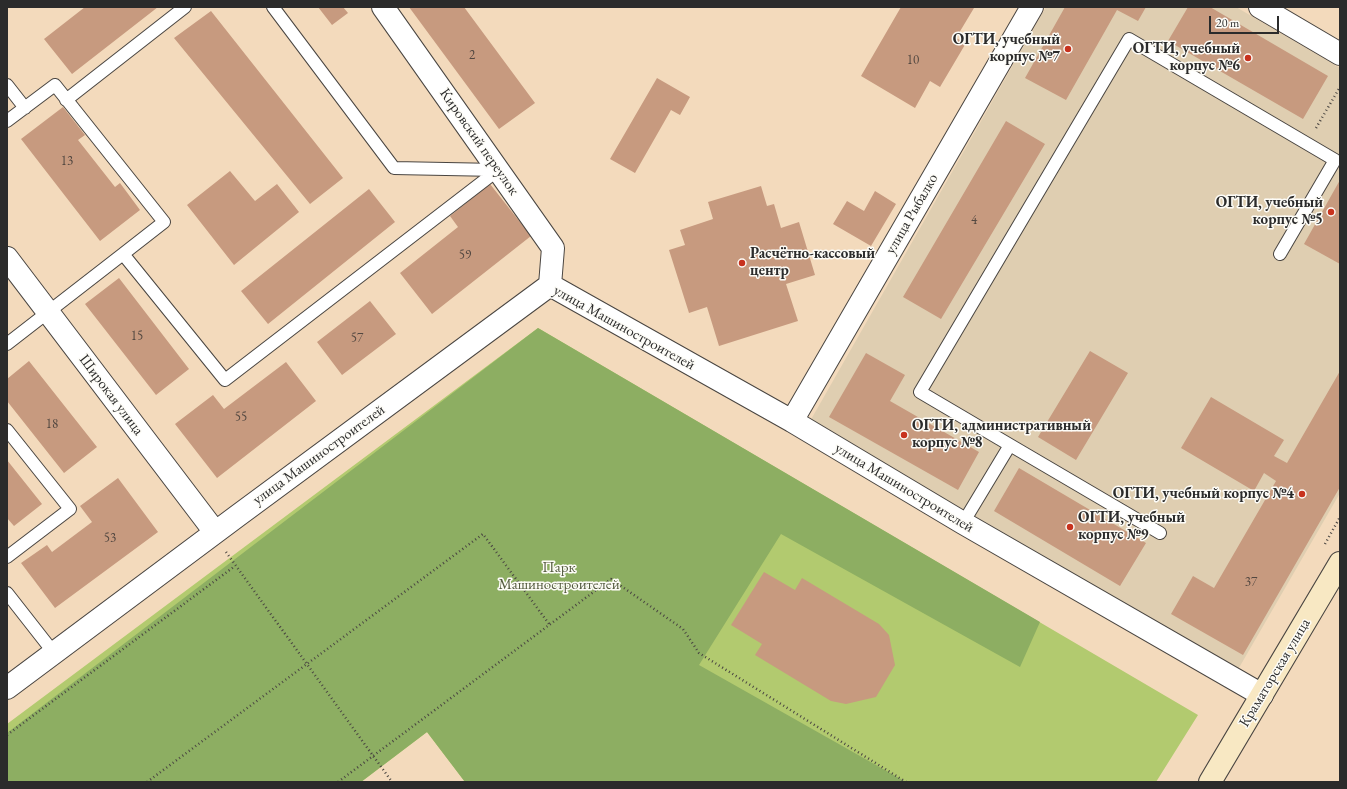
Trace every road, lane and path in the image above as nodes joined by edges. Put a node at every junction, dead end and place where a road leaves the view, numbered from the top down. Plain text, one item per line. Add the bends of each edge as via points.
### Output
1 (185, 7) edge
2 (273, 7) edge
3 (383, 7) edge
4 (1032, 7) edge
5 (1260, 7) edge
6 (1340, 54) edge
7 (7, 85) edge
8 (1340, 87) edge
9 (66, 100) junction
10 (25, 108) junction
11 (7, 121) edge
12 (1307, 143) junction
13 (498, 170) junction
14 (124, 254) junction
15 (1280, 254) dead end
16 (7, 258) edge
17 (550, 285) junction
18 (49, 312) junction
19 (7, 344) edge
20 (792, 421) junction
21 (7, 430) edge
22 (1010, 445) junction
23 (963, 523) junction
24 (215, 532) junction
25 (1160, 533) dead end
26 (7, 557) edge
27 (1340, 563) edge
28 (235, 566) junction
29 (7, 593) edge
30 (549, 624) junction
31 (54, 653) junction
32 (307, 664) junction
33 (7, 688) edge
34 (1262, 696) junction
35 (7, 735) edge
36 (373, 756) junction
37 (147, 782) edge
38 (338, 782) edge
39 (392, 782) edge
40 (906, 782) edge
41 (1210, 782) edge

1 - 9 lane
2 - 13 lane via 394,168
3 - 13 street, Кировский переулок
4 - 20 street, улица Рыбалко
5 - 6 street
7 - 10 lane
8 - 12 path
9 - 10 lane via 55,86
9 - 14 lane via 164,222
10 - 11 lane
12 - 15 lane via 1335,160
12 - 22 lane via 1129,39 920,392
13 - 14 lane via 225,380
13 - 17 street, Кировский переулок via 553,248
14 - 18 lane
16 - 18 street, Широкая улица
17 - 20 street, улица Машиностроителей
17 - 24 street, улица Машиностроителей
18 - 19 lane
18 - 24 street, Широкая улица
20 - 23 street, улица Машиностроителей
21 - 26 lane via 70,510
22 - 23 lane
22 - 25 lane
23 - 34 street, улица Машиностроителей
24 - 28 path
24 - 31 street, улица Машиностроителей
27 - 34 main road, Краматорская улица
28 - 32 path
28 - 35 path
29 - 31 lane
30 - 32 path via 483,534
30 - 36 path
30 - 40 path via 611,579 683,629 699,653
31 - 33 street, улица Машиностроителей
32 - 36 path
32 - 37 path
34 - 41 main road, Краматорская улица
36 - 38 path
36 - 39 path

